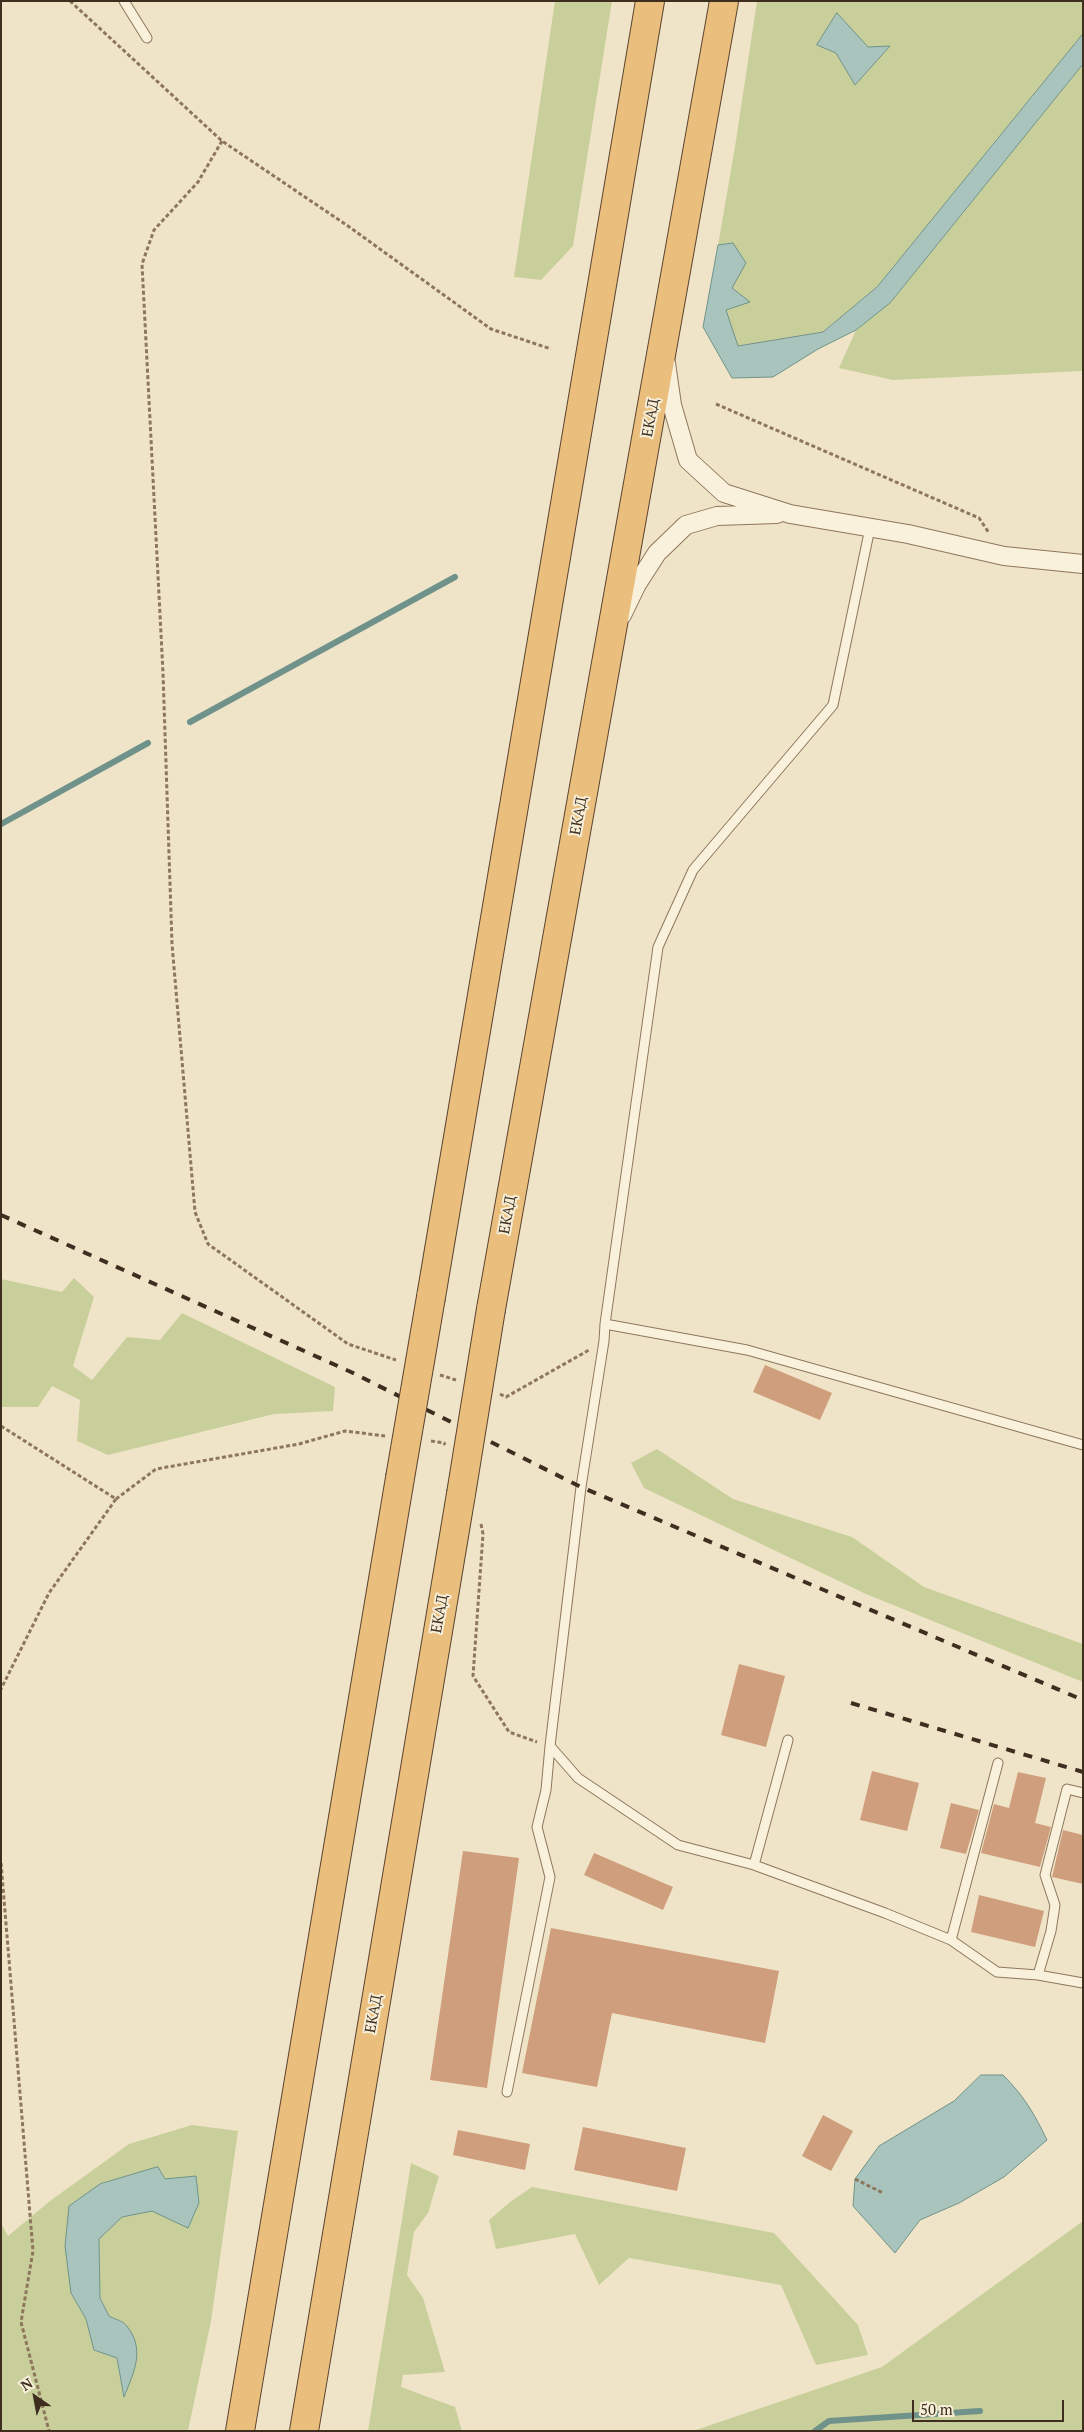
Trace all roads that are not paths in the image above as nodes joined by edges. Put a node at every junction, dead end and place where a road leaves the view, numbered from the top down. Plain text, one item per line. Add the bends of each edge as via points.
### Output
1 (124, 1) edge
2 (650, 1) edge
3 (724, 1) edge
4 (147, 38) dead end
5 (664, 345) junction
6 (790, 514) junction
7 (870, 528) junction
8 (1083, 564) edge
9 (610, 642) junction
10 (605, 1324) junction
11 (1083, 1445) edge
12 (788, 1740) dead end
13 (550, 1746) junction
14 (998, 1763) dead end
15 (1083, 1793) edge
16 (754, 1864) junction
17 (951, 1940) junction
18 (1038, 1975) junction
19 (1083, 1983) edge
20 (506, 2092) dead end
21 (240, 2431) edge
22 (304, 2431) edge

1 - 4 lane
2 - 21 highway, bridge
3 - 5 highway, ЕКАД
5 - 6 street via 672,405 688,460 724,493
5 - 9 highway, ЕКАД
6 - 7 street
6 - 9 street via 717,516 686,525 657,553 637,584
7 - 8 street via 1004,556
7 - 10 lane via 833,706 693,870 658,947
9 - 22 highway, ЕКАД, bridge via 491,1309
10 - 11 lane via 747,1350
10 - 13 lane via 581,1487
12 - 16 lane
13 - 16 lane via 578,1778 678,1845
13 - 20 lane via 546,1790 536,1827 550,1877
14 - 17 lane
15 - 18 lane via 1067,1790 1045,1874 1056,1905
16 - 17 lane
17 - 18 lane via 997,1972
18 - 19 lane

